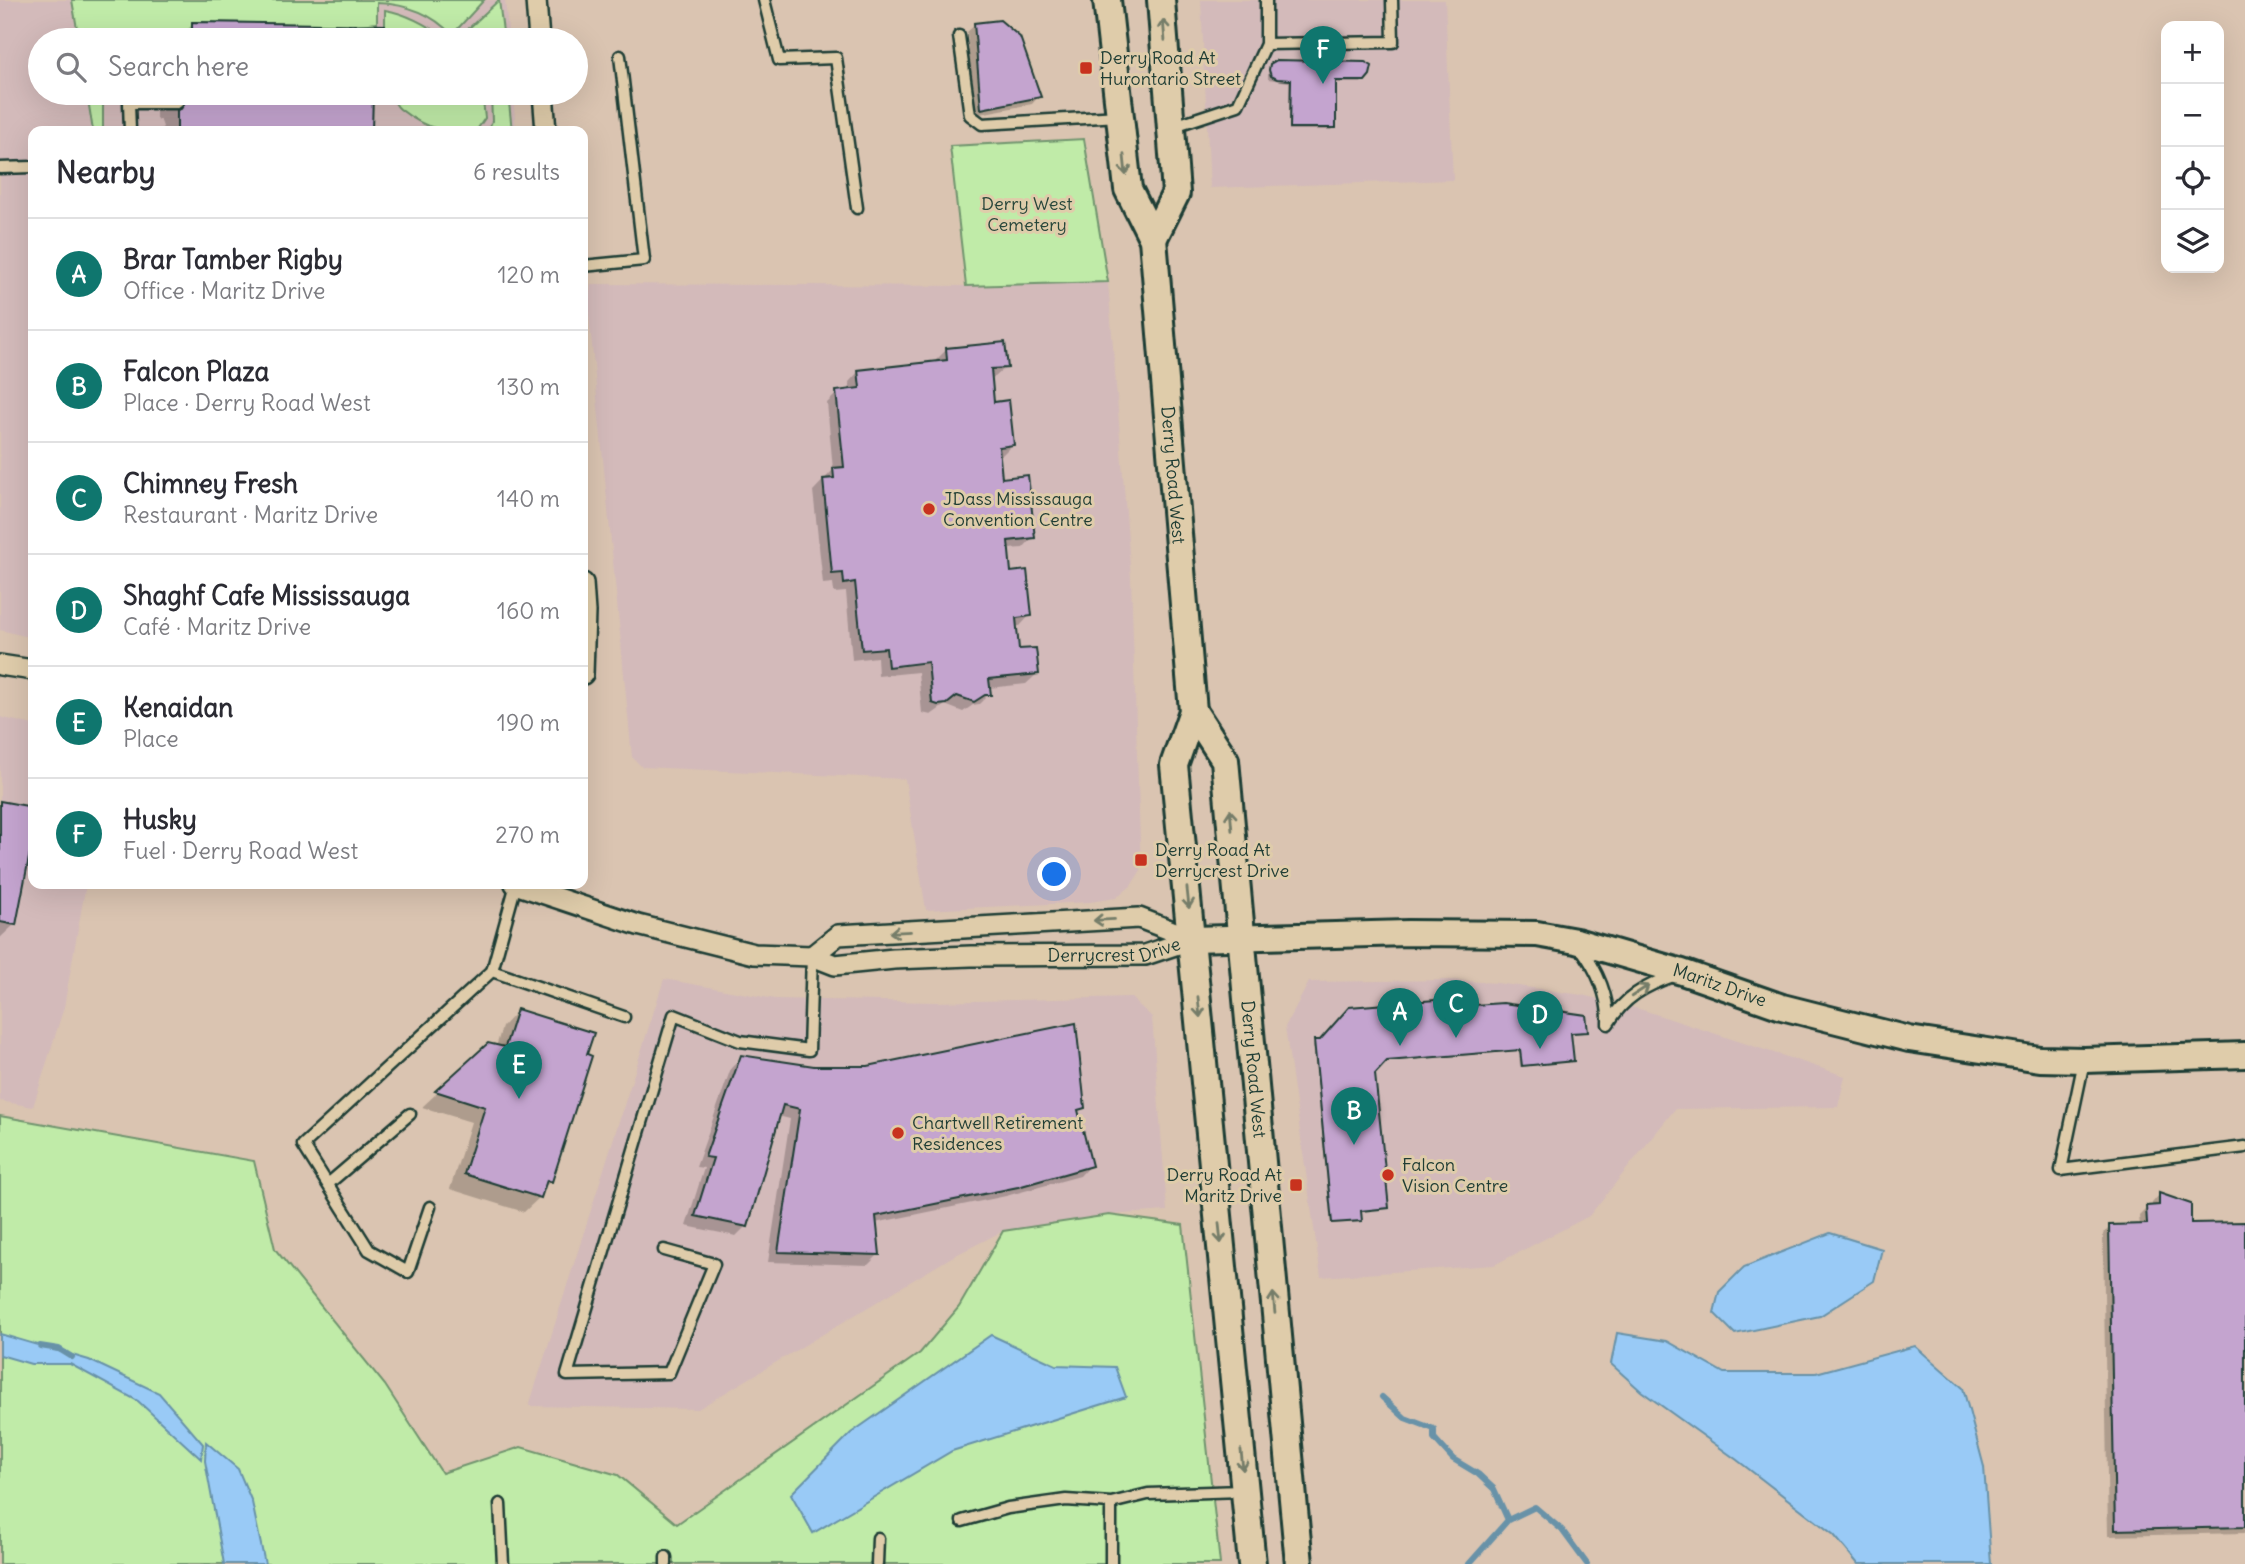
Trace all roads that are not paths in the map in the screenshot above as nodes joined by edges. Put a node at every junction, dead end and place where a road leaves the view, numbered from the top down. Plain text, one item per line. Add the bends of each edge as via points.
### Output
1 (536, 0) edge
2 (764, 0) edge
3 (1107, 0) edge
4 (1161, 0) edge
5 (1266, 0) edge
6 (1392, 0) edge
7 (538, 28) edge
8 (959, 36) dead end
9 (1266, 44) junction
10 (620, 56) dead end
11 (129, 105) edge
12 (544, 105) edge
13 (1120, 116) junction
14 (130, 126) edge
15 (546, 126) edge
16 (1172, 127) junction
17 (28, 167) edge
18 (0, 168) edge
19 (857, 208) dead end
20 (1153, 239) junction
21 (588, 266) edge
22 (0, 665) edge
23 (28, 669) edge
24 (1193, 711) junction
25 (515, 889) edge
26 (531, 889) edge
27 (1242, 937) junction
28 (1193, 939) junction
29 (1576, 941) junction
30 (811, 956) junction
31 (492, 971) junction
32 (1682, 972) junction
33 (624, 1017) dead end
34 (2245, 1055) edge
35 (2084, 1060) junction
36 (410, 1114) dead end
37 (2245, 1147) edge
38 (328, 1184) junction
39 (430, 1207) dead end
40 (664, 1250) dead end
41 (1246, 1492) junction
42 (1111, 1503) junction
43 (500, 1504) dead end
44 (962, 1521) dead end
45 (878, 1538) dead end
46 (504, 1564) edge
47 (877, 1564) edge
48 (1111, 1564) edge
49 (1252, 1564) edge
50 (1299, 1564) edge

1 - 7 street
2 - 19 lane via 779,60 836,58
3 - 13 main road, Derry Road West
16 -> 4 main road
5 - 9 lane
6 - 9 lane via 1393,42
8 - 13 lane via 970,115 982,124
9 - 16 lane via 1238,105
10 - 21 lane via 644,260
11 - 14 lane
12 - 15 street
13 -> 20 main road, Derry Road West via 1128,189
16 - 20 main road via 1176,193
17 - 18 lane
20 - 24 main road, Derry Road West
22 - 23 street
27 -> 24 main road, Derry Road West via 1225,760
24 -> 28 main road, Derry Road West via 1174,765
25 - 31 lane
26 - 30 street, Derrycrest Drive via 638,925 741,951
27 - 28 street, Maritz Drive
27 - 29 street, Maritz Drive via 1489,933
50 -> 27 main road, Derry Road West
28 - 30 street, Derrycrest Drive via 1145,955 894,959 835,965
28 -> 30 street, Derrycrest Drive via 1139,918 838,935
28 -> 41 main road, Derry Road West
29 - 32 street, Maritz Drive
29 -> 32 lane via 1600,980 1609,1006 1608,1024 1640,989
30 - 40 lane via 808,1050 740,1041 674,1015 568,1375 669,1373 714,1264
31 - 33 lane
31 - 38 lane via 303,1145
32 - 35 street, Maritz Drive via 1782,1007 1909,1038 2040,1059
34 - 35 street, Maritz Drive
35 - 37 lane via 2061,1170
36 - 38 lane
38 - 39 lane via 369,1250 408,1272
41 - 42 lane via 1148,1494
41 - 49 main road, Derry Road West
42 - 44 lane via 1066,1500 1008,1508
42 - 48 lane
43 - 46 lane
45 - 47 lane

